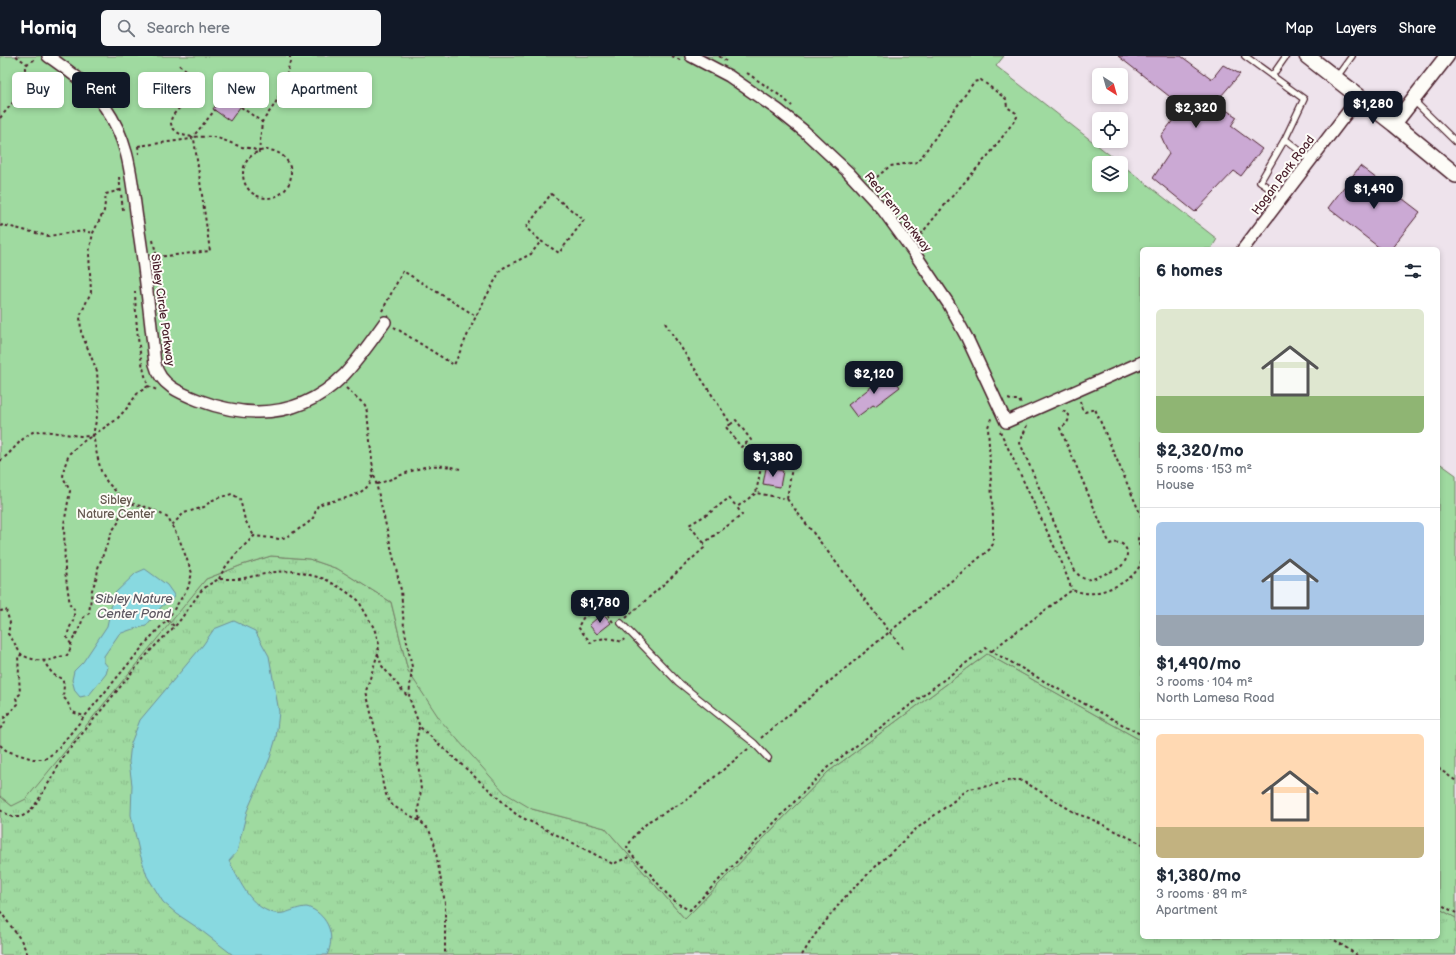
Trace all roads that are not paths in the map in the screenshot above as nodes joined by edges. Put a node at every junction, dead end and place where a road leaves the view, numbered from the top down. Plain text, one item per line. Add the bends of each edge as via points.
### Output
1 (1245, 56) edge
2 (1286, 56) edge
3 (1307, 56) edge
4 (1352, 56) edge
5 (1447, 56) edge
6 (45, 59) edge
7 (688, 59) edge
8 (1272, 76) junction
9 (1335, 78) junction
10 (1359, 97) junction
11 (1413, 100) junction
12 (1394, 124) junction
13 (1285, 139) junction
14 (1456, 142) edge
15 (1311, 160) junction
16 (1456, 175) edge
17 (1282, 197) junction
18 (1244, 247) edge
19 (386, 320) road end
20 (1140, 363) edge
21 (619, 625) road end
22 (768, 758) dead end

1 - 8 lane
2 - 8 lane
3 - 9 main road
4 - 9 lane
5 - 11 street
6 - 19 street, Sibley Circle Parkway via 81,81 98,98 123,139 141,247 155,364 159,375 166,383 194,398 231,410 251,413 284,409 315,397 335,383 353,364
7 - 20 street, Red Fern Parkway via 729,76 778,110 848,172 882,210 910,246 962,328 1000,424
8 - 13 lane via 1304,99
9 - 10 main road
10 - 12 main road
10 - 15 street, Hogan Park Road
11 - 12 street
11 - 14 lane
12 - 16 main road
13 - 15 lane
13 - 17 lane via 1260,182
15 - 17 street, Hogan Park Road
17 - 18 street, Hogan Park Road
21 - 22 lane via 678,682

